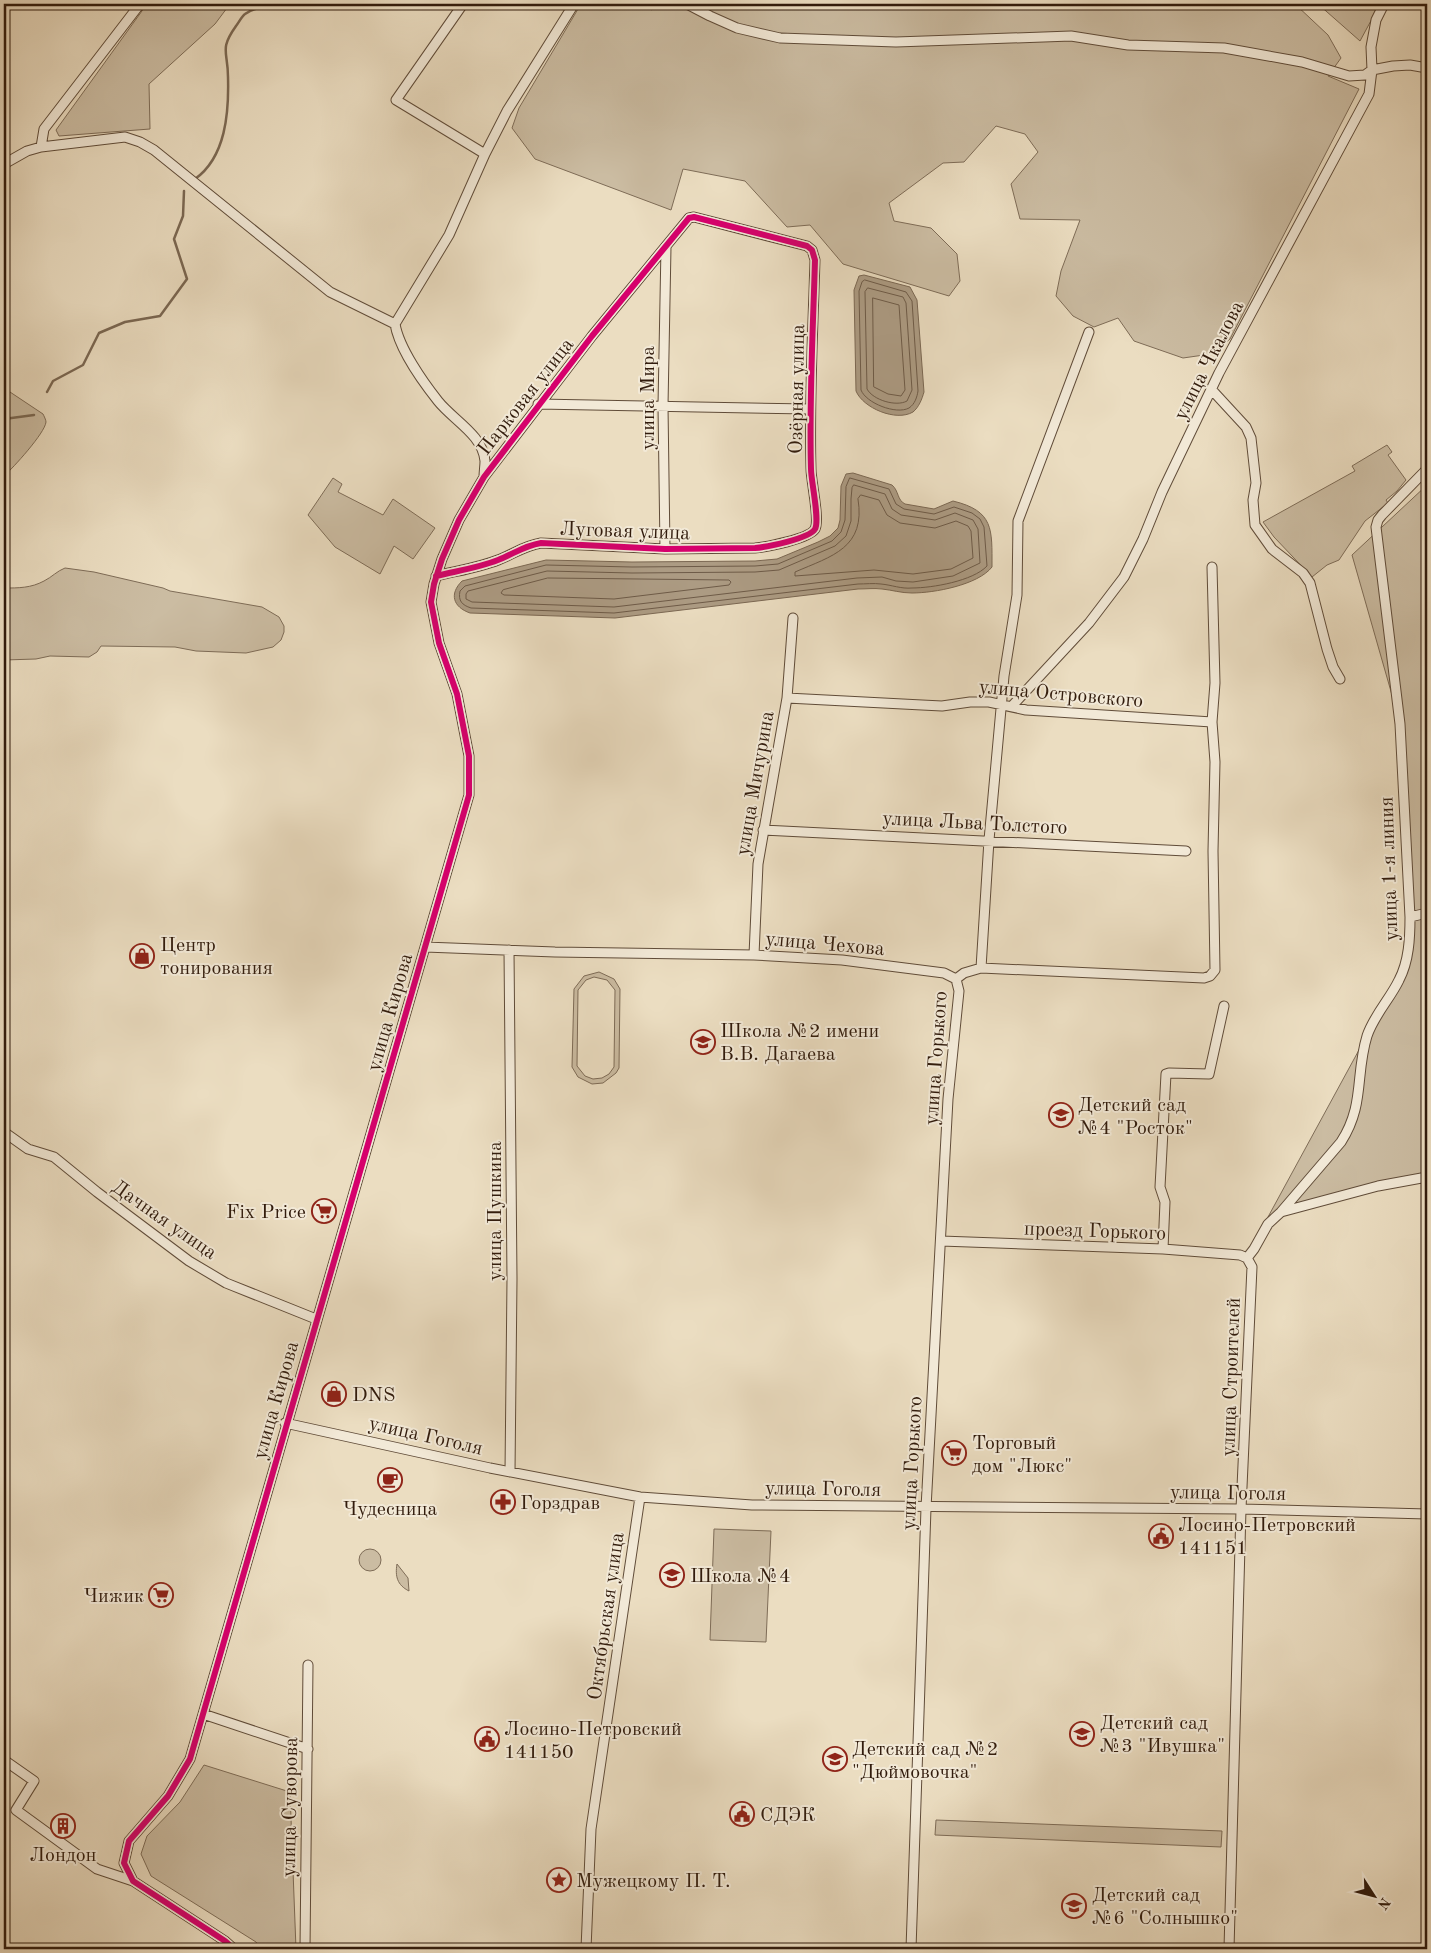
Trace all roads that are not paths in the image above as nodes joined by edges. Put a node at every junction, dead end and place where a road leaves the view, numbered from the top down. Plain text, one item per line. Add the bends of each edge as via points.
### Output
1 (140, 4) edge
2 (463, 4) edge
3 (574, 4) edge
4 (687, 4) edge
5 (1384, 4) edge
6 (1427, 68) edge
7 (1372, 70) junction
8 (41, 147) junction
9 (485, 154) junction
10 (4, 164) edge
11 (666, 247) junction
12 (812, 250) joint
13 (395, 324) junction
14 (1089, 332) dead end
15 (1211, 389) junction
16 (538, 404) junction
17 (663, 406) junction
18 (809, 410) junction
19 (1427, 469) edge
20 (484, 477) junction
21 (816, 528) joint
22 (665, 549) junction
23 (1212, 567) dead end
24 (436, 576) junction
25 (433, 618) joint
26 (793, 618) dead end
27 (1340, 679) dead end
28 (787, 698) junction
29 (1002, 704) junction
30 (1012, 706) junction
31 (1212, 722) junction
32 (763, 830) junction
33 (989, 840) junction
34 (1186, 851) dead end
35 (1427, 913) edge
36 (1410, 916) junction
37 (425, 947) junction
38 (510, 950) junction
39 (754, 955) junction
40 (981, 968) junction
41 (956, 979) junction
42 (1224, 1006) dead end
43 (4, 1132) edge
44 (1427, 1177) edge
45 (1281, 1212) junction
46 (941, 1241) junction
47 (1162, 1250) junction
48 (1247, 1258) junction
49 (316, 1319) junction
50 (285, 1423) junction
51 (510, 1472) junction
52 (640, 1497) junction
53 (926, 1508) junction
54 (1241, 1510) junction
55 (1427, 1514) edge
56 (308, 1665) dead end
57 (203, 1714) junction
58 (308, 1749) junction
59 (4, 1760) edge
60 (133, 1881) junction
61 (234, 1949) edge
62 (305, 1949) edge
63 (586, 1949) edge
64 (911, 1949) edge
65 (1229, 1949) edge

1 - 8 street via 44,129
2 - 9 street via 396,100
3 - 9 street via 507,111
4 - 7 street via 738,28 780,38 896,42 1071,36 1128,45 1224,48 1302,62 1349,76 1365,75
5 - 7 street, улица Чкалова via 1376,20 1371,46
6 - 7 street via 1410,65
7 - 15 street, улица Чкалова via 1369,94
8 - 10 street
8 - 13 street via 125,137 140,142 330,292
9 - 13 street via 449,236
11 - 12 street, Парковая улица via 689,218 694,217 807,246
11 - 16 street, Парковая улица
11 - 17 street, улица Мира
12 - 18 street, Озёрная улица via 815,260
13 - 20 street via 396,333 439,402 477,440 485,460
14 - 29 street via 1018,521 1017,595
15 - 27 street via 1246,427 1251,438 1256,483 1253,500 1255,525 1272,549 1303,573 1310,584 1327,649
15 - 30 street, улица Чкалова via 1124,578 1089,623
16 - 17 street
16 - 20 street, Парковая улица
17 - 18 street
17 - 22 street, улица Мира
18 - 21 street, Озёрная улица
19 - 36 street, улица 1-я линия via 1378,520 1376,527 1400,724
20 - 24 street, Парковая улица via 459,520
21 - 22 street, Луговая улица via 807,535 766,547
22 - 24 street, Луговая улица via 541,543 528,545 496,561
23 - 31 street via 1215,683
24 - 25 street, Парковая улица via 431,602
25 - 37 street, улица Кирова via 457,694 469,756 469,795
26 - 28 street, улица Мичурина
28 - 29 street, улица Островского via 942,706 970,702
28 - 32 street, улица Мичурина
29 - 30 street, улица Островского
29 - 33 street
30 - 31 street, улица Островского via 1026,710
31 - 40 street via 1215,762 1215,970 1210,976
32 - 33 street, улица Льва Толстого
32 - 39 street, улица Мичурина via 758,864
33 - 34 street, улица Льва Толстого
33 - 40 street
35 - 36 street
36 - 45 street, улица 1-я линия via 1406,964 1365,1042 1352,1121 1340,1142
37 - 38 street, улица Чехова
37 - 49 street, улица Кирова
38 - 39 street, улица Чехова
38 - 51 street, улица Пушкина
39 - 41 street, улица Чехова via 896,966 944,973
40 - 41 street
41 - 46 street, улица Горького via 959,991 948,1099
42 - 47 street via 1209,1074 1166,1074 1160,1187 1165,1202
43 - 49 street, Дачная улица via 28,1149 54,1157 189,1261 226,1283
44 - 45 street via 1378,1186
45 - 48 street, улица 1-я линия via 1268,1224
46 - 47 street, проезд Горького
46 - 53 street, улица Горького
47 - 48 street, проезд Горького
48 - 54 street, улица Строителей via 1252,1267
49 - 50 street, улица Кирова
50 - 51 street, улица Гоголя
50 - 57 street, улица Кирова
51 - 52 street, улица Гоголя
52 - 53 street, улица Гоголя via 752,1505
52 - 63 street, Октябрьская улица via 591,1829
53 - 54 street, улица Гоголя
53 - 64 street, улица Горького
54 - 55 street, улица Гоголя
54 - 65 street, улица Строителей
56 - 58 street, улица Суворова
57 - 58 street
57 - 60 street, улица Кирова via 190,1759 168,1796 129,1841 124,1863
58 - 62 street, улица Суворова
59 - 60 street via 34,1782 16,1810 97,1868
60 - 61 street

